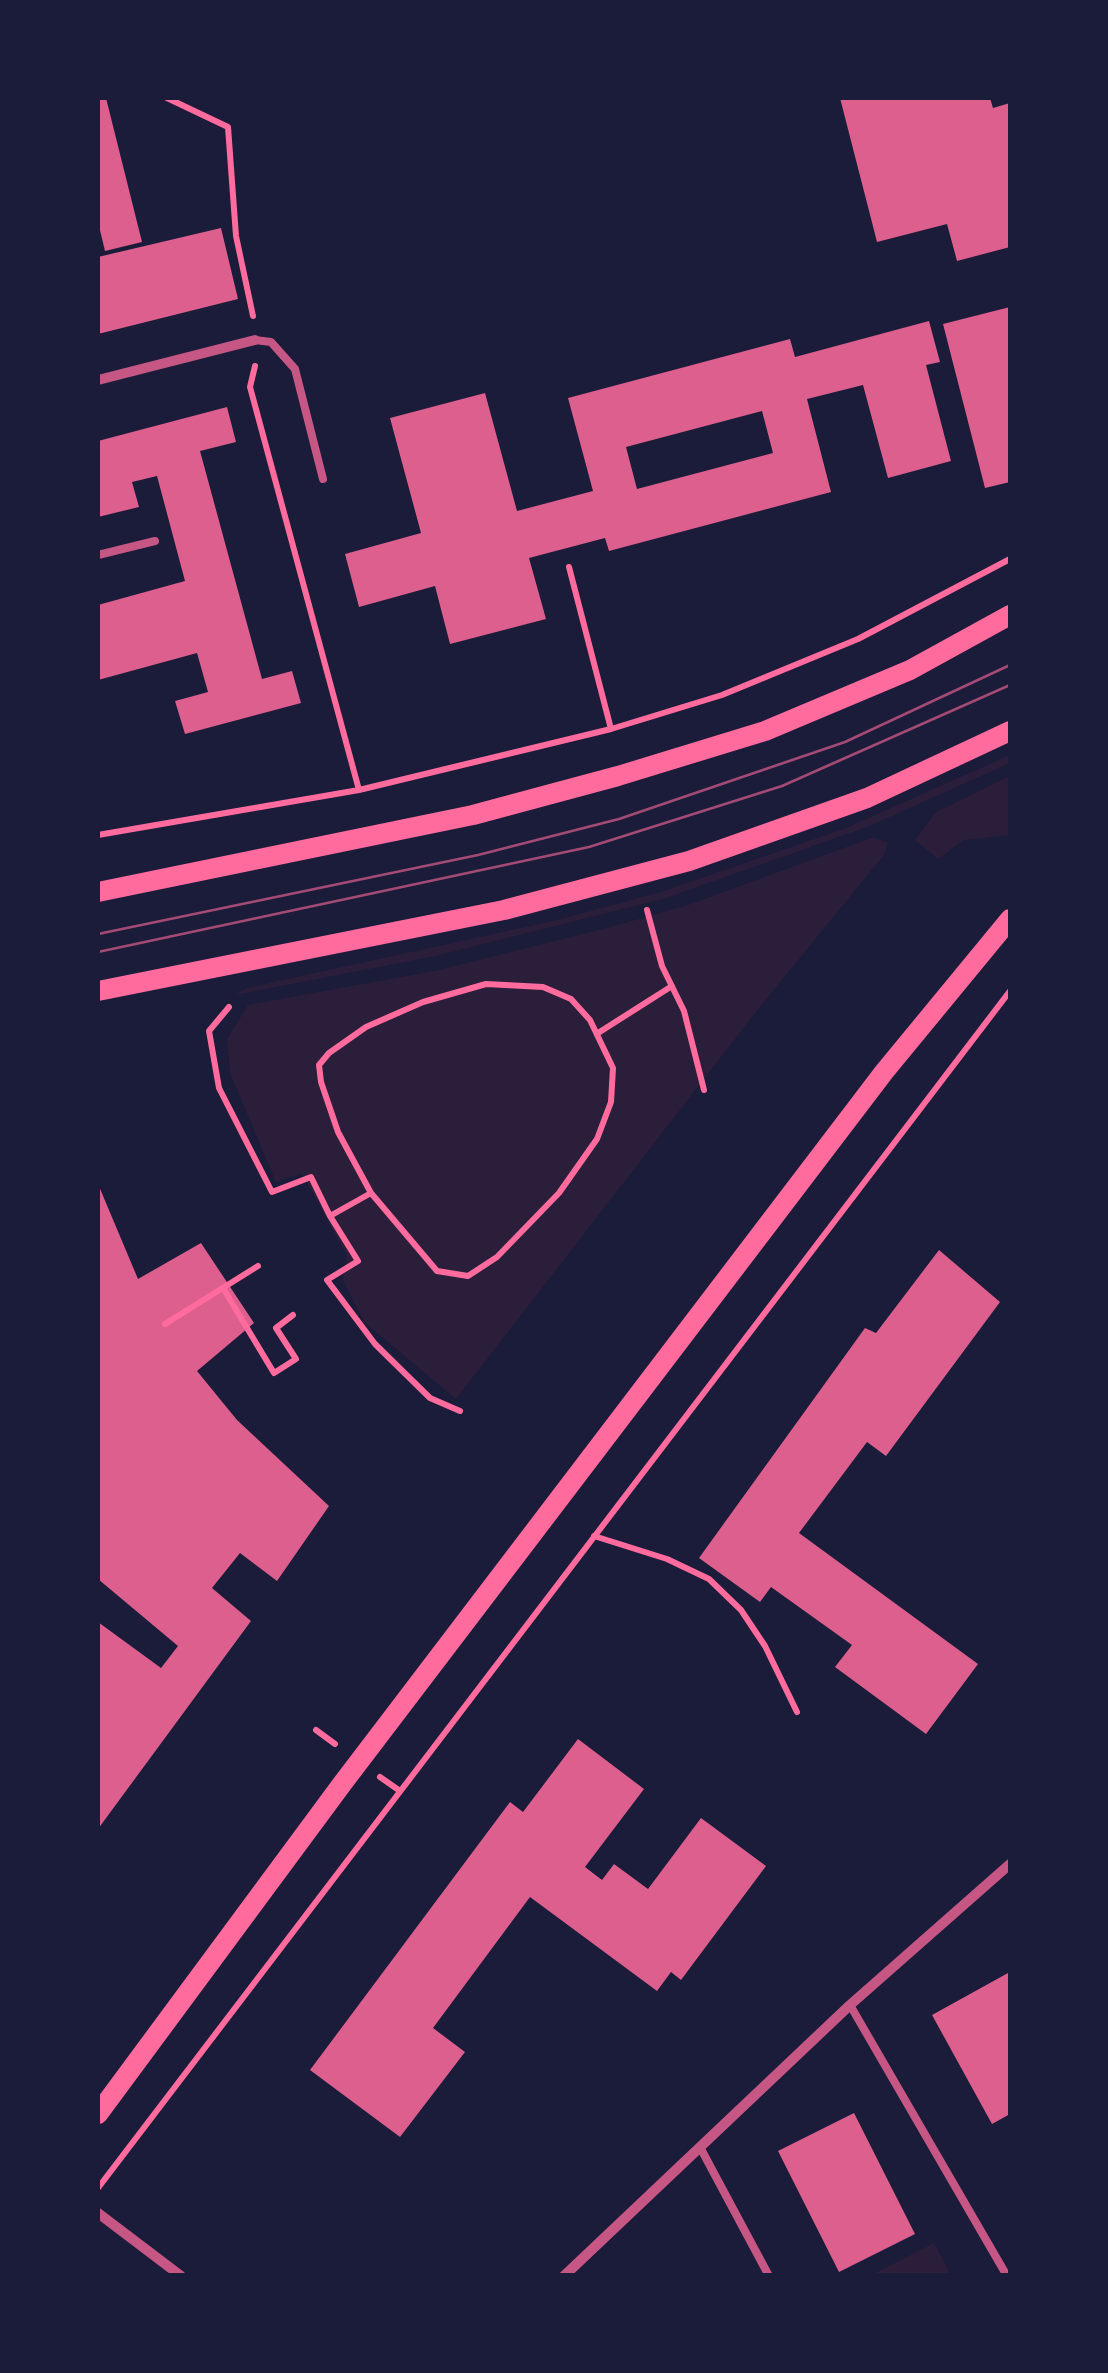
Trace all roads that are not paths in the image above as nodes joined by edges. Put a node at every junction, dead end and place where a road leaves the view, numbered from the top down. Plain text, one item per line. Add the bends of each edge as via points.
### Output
1 (255, 340) joint
2 (98, 380) edge
3 (322, 479) dead end
4 (155, 541) dead end
5 (98, 555) edge
6 (1010, 615) edge
7 (1010, 731) edge
8 (98, 892) edge
9 (1010, 919) edge
10 (98, 992) edge
11 (1010, 1864) edge
12 (850, 2005) junction
13 (98, 2114) edge
14 (701, 2149) junction
15 (98, 2213) edge
16 (181, 2276) edge
17 (564, 2276) edge
18 (769, 2276) edge
19 (1007, 2276) edge

1 - 2 street
1 - 3 lane via 272,342 294,369
4 - 5 lane
6 - 8 main road via 910,670 764,732 474,815
7 - 10 main road via 866,798 689,861 504,910
9 - 13 main road via 860,1103
11 - 12 street
12 - 14 street
12 - 19 lane
14 - 17 street
14 - 18 lane
15 - 16 street

